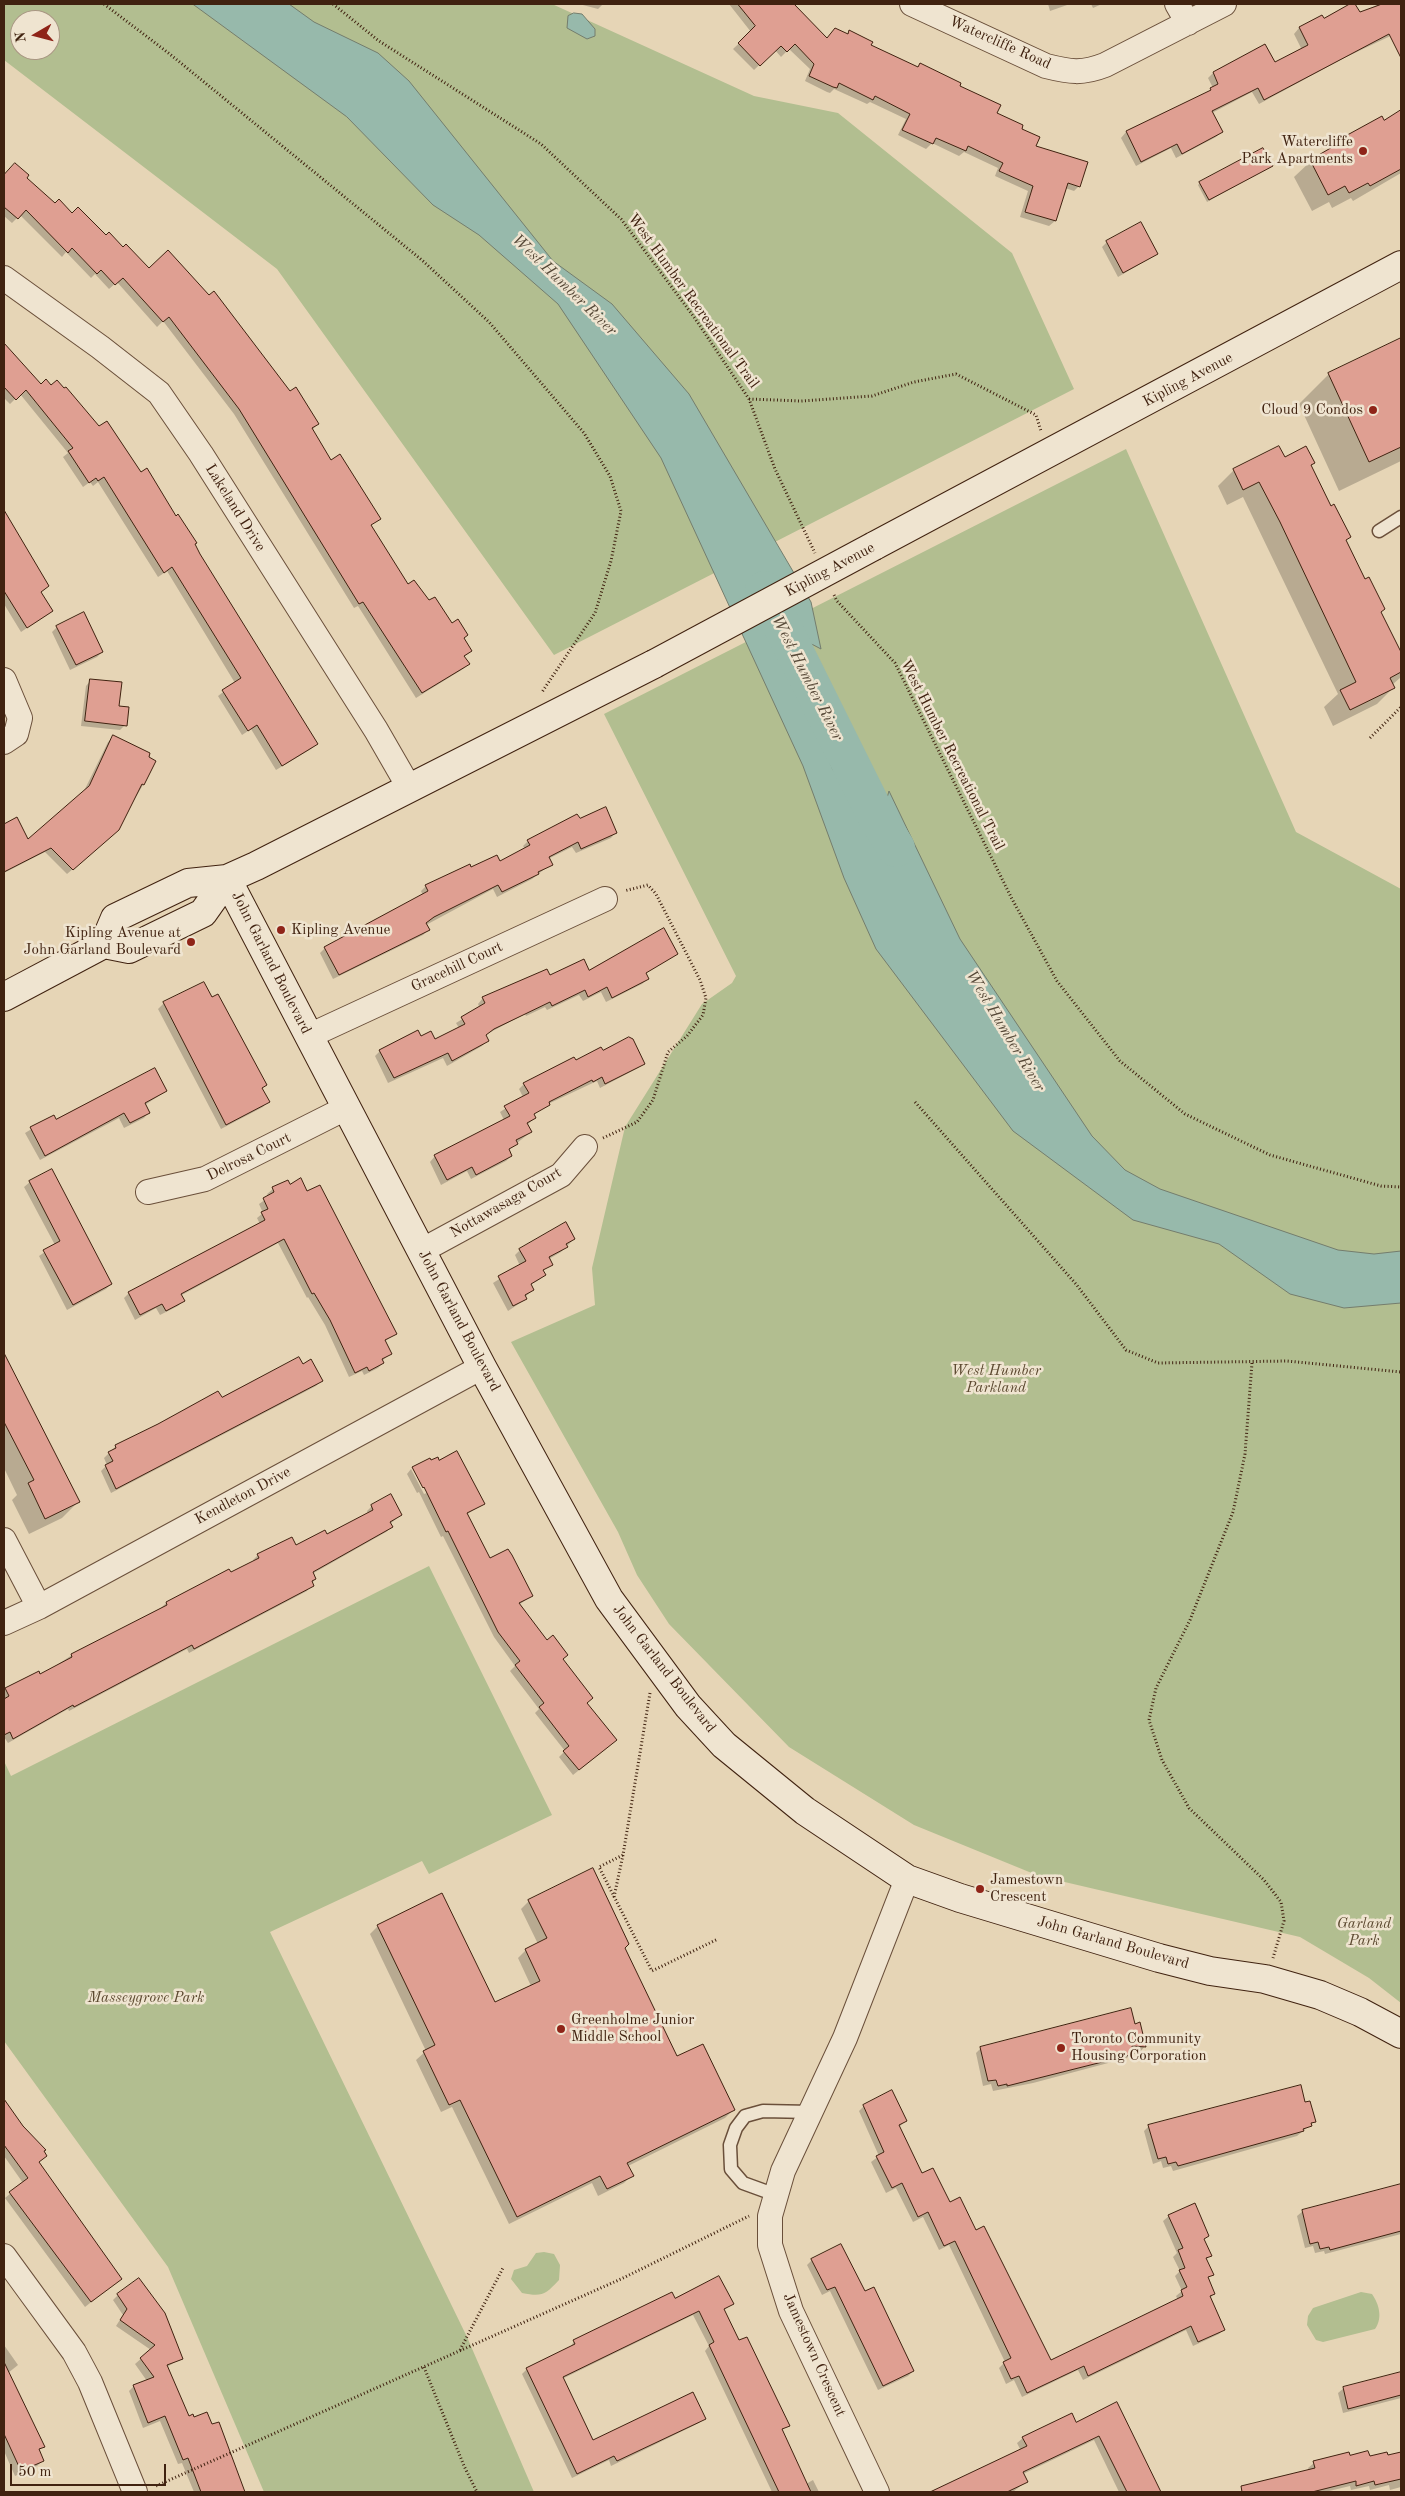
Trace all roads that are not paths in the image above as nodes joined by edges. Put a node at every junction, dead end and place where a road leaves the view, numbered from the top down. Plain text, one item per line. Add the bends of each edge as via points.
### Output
1 (912, 4) edge
2 (1224, 4) edge
3 (1182, 13) edge
4 (1401, 265) edge
5 (4, 278) edge
6 (1401, 517) edge
7 (1379, 531) dead end
8 (4, 680) edge
9 (4, 742) edge
10 (410, 789) junction
11 (227, 879) junction
12 (605, 899) road end
13 (4, 997) edge
14 (309, 1036) junction
15 (346, 1108) junction
16 (585, 1147) road end
17 (148, 1192) dead end
18 (421, 1251) junction
19 (482, 1367) junction
20 (4, 1540) edge
21 (39, 1607) junction
22 (4, 1623) edge
23 (907, 1880) junction
24 (1401, 2034) edge
25 (811, 2112) junction
26 (775, 2199) junction
27 (4, 2256) edge
28 (143, 2490) edge
29 (876, 2492) edge

1 - 3 street, Watercliffe Road via 1046,66 1067,72 1087,72 1105,65
2 - 3 street, Watercliffe Road
4 - 10 street, Kipling Avenue, bridge via 654,664
5 - 10 street, Lakeland Drive via 159,393 345,680
6 - 7 lane
8 - 9 street via 20,718 16,734
10 - 11 street, Kipling Avenue
11 - 13 street, Kipling Avenue via 203,914 130,949 104,944
11 - 14 street, John Garland Boulevard
12 - 14 street, Gracehill Court
14 - 15 street, John Garland Boulevard
15 - 17 street, Delrosa Court via 205,1179
15 - 18 street, John Garland Boulevard
16 - 18 street, Nottawasaga Court via 561,1175
18 - 19 street, John Garland Boulevard
19 - 21 street, Kendleton Drive
19 - 23 street, John Garland Boulevard via 609,1599 688,1706 724,1745 805,1811
20 - 21 street
21 - 22 street, Kendleton Drive
23 - 24 street, John Garland Boulevard via 1159,1958 1210,1971 1265,1979 1320,1995
23 - 25 street, Jamestown Crescent via 845,2038
25 - 26 street, Jamestown Crescent via 783,2171
25 - 26 lane via 763,2111 745,2116 736,2128 730,2144 731,2169 743,2183
26 - 29 street, Jamestown Crescent via 770,2216 770,2244 791,2311
27 - 28 street via 74,2352

